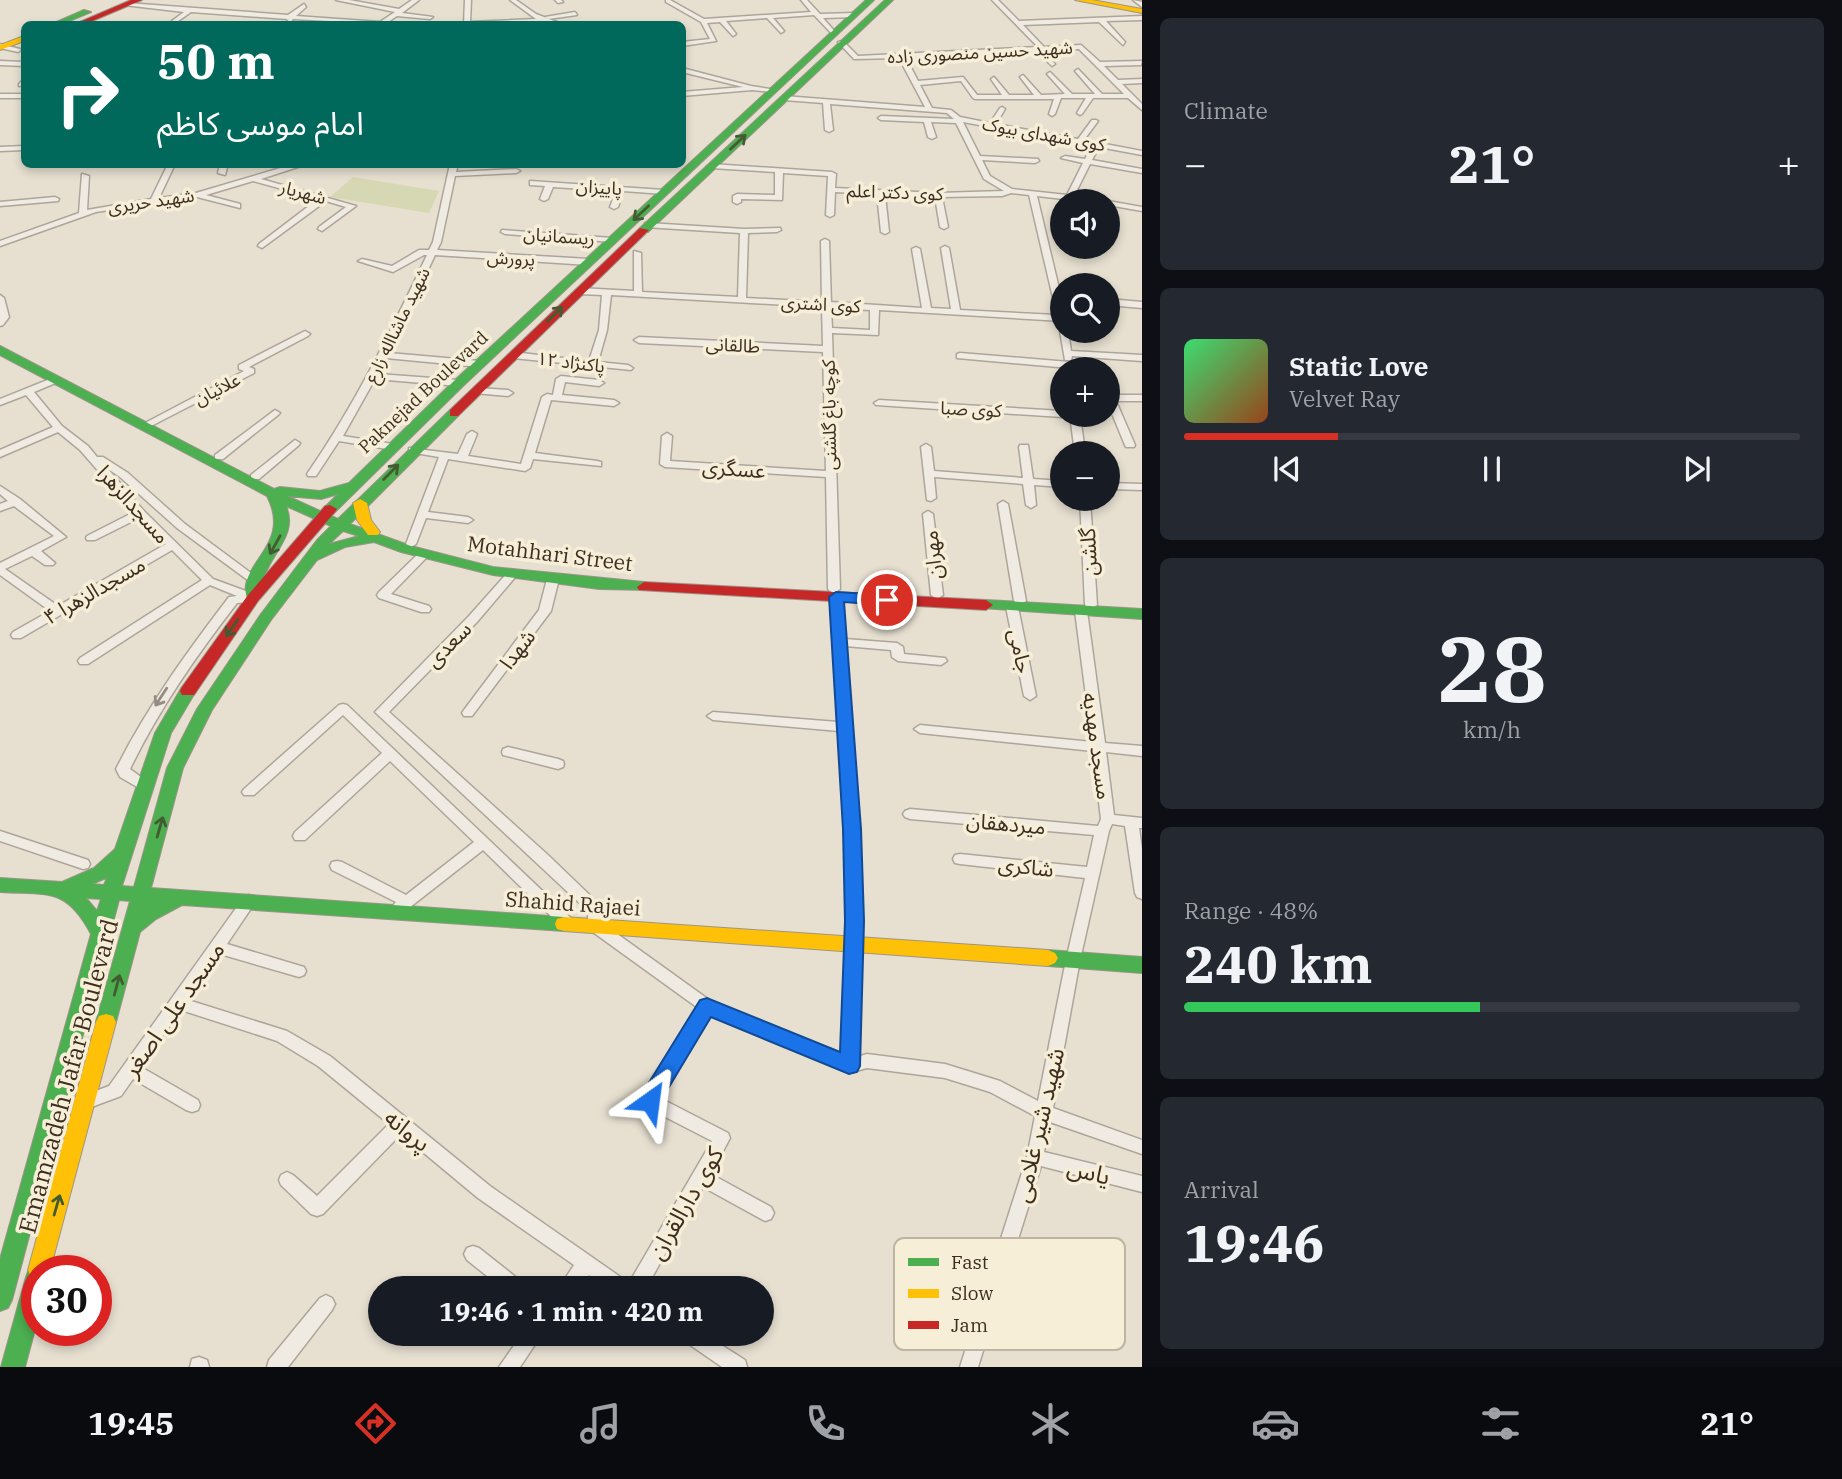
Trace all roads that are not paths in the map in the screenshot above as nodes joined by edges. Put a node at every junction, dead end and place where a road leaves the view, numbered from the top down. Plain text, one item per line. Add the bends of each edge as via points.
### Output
1 (339, 0) edge
2 (375, 0) edge
3 (416, 0) edge
4 (468, 0) edge
5 (513, 0) edge
6 (804, 0) edge
7 (889, 0) edge
8 (995, 0) edge
9 (1079, 0) edge
10 (1115, 0) edge
11 (1136, 0) edge
12 (668, 1) edge
13 (127, 2) edge
14 (367, 5) junction
15 (1142, 5) edge
16 (304, 6) dead end
17 (190, 10) junction
18 (863, 10) edge
19 (1142, 11) edge
20 (399, 13) junction
21 (575, 14) dead end
22 (818, 15) junction
23 (768, 16) junction
24 (430, 17) dead end
25 (1142, 18) edge
26 (543, 19) junction
27 (721, 19) junction
28 (1101, 20) junction
29 (66, 21) edge
30 (86, 21) edge
31 (175, 21) edge
32 (290, 21) edge
33 (386, 21) edge
34 (467, 21) edge
35 (526, 21) edge
36 (549, 21) edge
37 (703, 21) junction
38 (1017, 23) junction
39 (781, 31) dead end
40 (733, 34) dead end
41 (837, 38) junction
42 (1123, 43) dead end
43 (686, 44) edge
44 (1040, 49) junction
45 (901, 55) junction
46 (1141, 63) edge
47 (1052, 64) dead end
48 (1098, 64) junction
49 (686, 71) edge
50 (1078, 71) dead end
51 (1050, 74) dead end
52 (1023, 77) dead end
53 (994, 79) dead end
54 (1142, 81) edge
55 (1116, 82) junction
56 (916, 83) junction
57 (752, 88) junction
58 (686, 94) edge
59 (778, 94) junction
60 (0, 96) edge
61 (21, 96) edge
62 (1030, 96) junction
63 (1039, 96) junction
64 (1058, 96) junction
65 (1070, 96) junction
66 (1091, 96) junction
67 (1100, 96) junction
68 (1130, 96) junction
69 (995, 97) junction
70 (1007, 97) junction
71 (826, 101) junction
72 (993, 105) dead end
73 (1141, 105) edge
74 (929, 108) junction
75 (1002, 109) dead end
76 (1026, 109) dead end
77 (949, 111) joint
78 (1080, 113) dead end
79 (1052, 114) dead end
80 (881, 118) dead end
81 (927, 120) junction
82 (958, 120) junction
83 (1094, 121) dead end
84 (992, 125) junction
85 (829, 130) dead end
86 (932, 137) dead end
87 (1080, 141) junction
88 (1097, 144) junction
89 (21, 148) edge
90 (0, 149) edge
91 (1142, 153) edge
92 (979, 158) junction
93 (1065, 159) dead end
94 (1035, 161) dead end
95 (1088, 162) junction
96 (711, 166) junction
97 (170, 168) edge
98 (264, 168) edge
99 (291, 168) edge
100 (453, 169) edge
101 (516, 171) dead end
102 (779, 171) junction
103 (1142, 171) edge
104 (85, 176) dead end
105 (265, 176) junction
106 (253, 179) junction
107 (533, 183) dead end
108 (550, 184) junction
109 (620, 189) junction
110 (1074, 189) edge
111 (831, 190) junction
112 (881, 191) junction
113 (1010, 191) junction
114 (664, 192) junction
115 (1032, 192) junction
116 (1050, 194) edge
117 (197, 195) junction
118 (938, 195) junction
119 (325, 198) junction
120 (55, 199) dead end
121 (544, 199) dead end
122 (153, 201) junction
123 (737, 202) dead end
124 (0, 204) edge
125 (1120, 205) edge
126 (237, 206) dead end
127 (614, 207) dead end
128 (1142, 209) edge
129 (83, 214) junction
130 (830, 215) dead end
131 (648, 225) junction
132 (944, 227) dead end
133 (322, 229) dead end
134 (777, 229) dead end
135 (744, 231) junction
136 (505, 232) dead end
137 (885, 232) dead end
138 (613, 240) junction
139 (825, 241) dead end
140 (0, 244) edge
141 (262, 246) dead end
142 (945, 248) dead end
143 (916, 249) dead end
144 (432, 253) junction
145 (637, 253) dead end
146 (362, 261) dead end
147 (589, 262) junction
148 (1053, 273) edge
149 (579, 291) junction
150 (607, 292) junction
151 (638, 294) junction
152 (0, 299) edge
153 (742, 300) junction
154 (1120, 303) edge
155 (1142, 304) edge
156 (827, 305) junction
157 (874, 307) junction
158 (927, 310) junction
159 (956, 312) junction
160 (1050, 317) edge
161 (0, 323) edge
162 (827, 330) junction
163 (304, 334) dead end
164 (639, 340) dead end
165 (1066, 343) edge
166 (0, 347) edge
167 (828, 349) junction
168 (1067, 353) junction
169 (384, 355) junction
170 (513, 355) junction
171 (960, 356) dead end
172 (1068, 357) edge
173 (1142, 358) edge
174 (593, 365) junction
175 (1050, 365) edge
176 (628, 368) dead end
177 (470, 373) junction
178 (374, 376) junction
179 (492, 376) junction
180 (55, 380) junction
181 (599, 383) dead end
182 (28, 391) junction
183 (477, 391) junction
184 (508, 393) dead end
185 (552, 398) junction
186 (1120, 398) edge
187 (1142, 398) edge
188 (0, 402) edge
189 (614, 403) dead end
190 (879, 403) dead end
191 (1050, 413) edge
192 (275, 414) dead end
193 (150, 423) junction
194 (1120, 423) edge
195 (59, 428) junction
196 (472, 434) dead end
197 (667, 436) dead end
198 (339, 438) junction
199 (295, 443) dead end
200 (1130, 445) dead end
201 (393, 447) junction
202 (926, 447) dead end
203 (1024, 447) dead end
204 (84, 449) junction
205 (413, 450) junction
206 (0, 454) edge
207 (444, 456) junction
208 (529, 456) junction
209 (219, 457) junction
210 (461, 459) junction
211 (597, 464) dead end
212 (312, 474) dead end
213 (831, 474) junction
214 (929, 474) junction
215 (255, 477) junction
216 (1027, 481) junction
217 (356, 482) junction
218 (1050, 483) edge
219 (1120, 486) edge
220 (1142, 487) edge
221 (0, 489) edge
222 (275, 491) junction
223 (931, 498) dead end
224 (16, 501) junction
225 (360, 503) junction
226 (1003, 505) dead end
227 (1031, 505) dead end
228 (0, 508) edge
229 (1085, 511) edge
230 (140, 513) junction
231 (928, 513) dead end
232 (422, 514) junction
233 (323, 515) junction
234 (468, 520) dead end
235 (340, 523) junction
236 (373, 535) junction
237 (91, 538) dead end
238 (171, 545) junction
239 (417, 549) junction
240 (33, 551) junction
241 (307, 561) junction
242 (49, 563) dead end
243 (0, 569) edge
244 (513, 573) junction
245 (253, 579) junction
246 (553, 579) junction
247 (209, 580) junction
248 (835, 593) junction
249 (937, 596) junction
250 (253, 598) junction
251 (1016, 604) junction
252 (1086, 608) junction
253 (1142, 608) edge
254 (425, 609) dead end
255 (57, 611) junction
256 (1142, 614) edge
257 (17, 635) dead end
258 (839, 642) junction
259 (84, 661) dead end
260 (941, 661) dead end
261 (1030, 696) dead end
262 (468, 713) dead end
263 (713, 716) dead end
264 (845, 727) junction
265 (920, 729) dead end
266 (1098, 747) junction
267 (1142, 751) edge
268 (508, 752) dead end
269 (390, 754) junction
270 (558, 764) dead end
271 (144, 786) junction
272 (248, 792) dead end
273 (910, 814) dead end
274 (1136, 823) edge
275 (1105, 825) junction
276 (0, 836) edge
277 (300, 836) dead end
278 (484, 842) junction
279 (124, 847) junction
280 (960, 859) dead end
281 (83, 864) dead end
282 (337, 866) dead end
283 (149, 867) junction
284 (1092, 873) junction
285 (0, 885) edge
286 (63, 889) junction
287 (111, 891) junction
288 (142, 893) junction
289 (1142, 893) edge
290 (184, 896) junction
291 (249, 901) junction
292 (401, 906) junction
293 (568, 924) junction
294 (595, 926) junction
295 (133, 927) junction
296 (101, 936) junction
297 (855, 944) junction
298 (216, 947) junction
299 (126, 953) junction
300 (96, 954) junction
301 (1073, 960) junction
302 (1142, 965) edge
303 (299, 971) dead end
304 (178, 1003) junction
305 (707, 1006) junction
306 (849, 1066) junction
307 (131, 1070) junction
308 (86, 1102) junction
309 (192, 1105) dead end
310 (1043, 1112) junction
311 (400, 1123) junction
312 (1142, 1147) edge
313 (1035, 1157) junction
314 (701, 1177) junction
315 (287, 1180) dead end
316 (1142, 1184) edge
317 (765, 1213) dead end
318 (1010, 1238) edge
319 (473, 1254) dead end
320 (42, 1255) edge
321 (587, 1262) junction
322 (501, 1276) edge
323 (577, 1276) edge
324 (606, 1276) edge
325 (643, 1276) edge
326 (0, 1300) edge
327 (327, 1304) dead end
328 (21, 1337) edge
329 (524, 1346) edge
330 (707, 1346) edge
331 (974, 1350) edge
332 (13, 1367) edge
333 (276, 1367) edge
334 (508, 1367) edge
335 (738, 1367) edge
336 (969, 1367) edge

1 - 14 street
2 - 14 street
3 - 20 street
4 - 34 street
5 - 26 street
6 - 22 street
7 - 18 main road, Paknejad Boulevard
8 - 38 street
9 - 19 main road
10 - 15 main road
11 - 15 street
12 - 37 street
13 - 17 street
13 - 29 main road
13 - 30 main road
14 - 20 street
16 - 32 street
17 - 31 street
17 - 32 street
18 - 22 street
18 - 41 main road, Paknejad Boulevard
20 - 24 street
20 - 33 street
21 - 26 street
22 - 23 street
22 - 41 street
23 - 27 street
23 - 39 street
25 - 28 street
26 - 35 street
26 - 36 street
27 - 37 street
27 - 40 street
28 - 38 street
28 - 42 street
37 - 43 street via 714,40
38 - 44 street
41 - 45 street, شهید حسین منصوری زاده via 856,58
41 - 59 main road, Paknejad Boulevard
44 - 45 street, شهید حسین منصوری زاده
44 - 47 street
44 - 48 street, شهید حسین منصوری زاده via 1081,47
45 - 56 street
46 - 48 street
48 - 55 street, شهید حسین منصوری زاده
49 - 57 street
50 - 67 street
51 - 65 street
52 - 63 street
53 - 70 street
54 - 55 street
55 - 68 street, شهید حسین منصوری زاده
56 - 69 street via 962,79 975,97
56 - 74 street
57 - 58 street
57 - 59 street
59 - 71 street
96 -> 59 main road, Paknejad Boulevard
59 - 114 main road, Paknejad Boulevard
60 - 61 street
62 - 63 street
62 - 70 street
62 - 76 street
63 - 64 street
64 - 65 street
64 - 79 street
65 - 66 street
66 - 67 street
66 - 78 street
67 - 68 street
68 - 73 street, شهید حسین منصوری زاده
69 - 70 street
69 - 72 street
71 - 74 street
71 - 85 street
74 - 77 street
75 - 84 street
77 - 82 street, کوی شهدای بیوک
80 - 81 street
81 - 82 street
81 - 86 street
82 - 84 street, کوی شهدای بیوک
82 - 92 street
83 - 87 street
84 - 87 street, کوی شهدای بیوک
87 - 88 street, کوی شهدای بیوک
88 - 91 street, کوی شهدای بیوک
88 - 95 street
89 - 90 street
92 - 94 street
92 - 113 street via 987,177
93 - 95 street
95 - 103 street
95 - 110 street
96 - 102 street, کوی دکتر اعلم
96 - 131 main road, Paknejad Boulevard
97 - 122 street
98 - 105 street
99 - 105 street, شهید حریری
100 - 101 street
100 - 144 street, شهید ماشااله زارع
102 - 111 street, کوی دکتر اعلم via 832,174
102 - 123 street via 779,198 737,196
104 - 129 street
105 - 106 street, شهید حریری
106 - 117 street, شهید حریری
106 - 119 street, شهریار
107 - 108 street, پاییزان
108 - 109 street, پاییزان
108 - 121 street
109 - 114 street, پاییزان
109 - 127 street
111 - 112 street, کوی دکتر اعلم
111 - 130 street
112 - 118 street, کوی دکتر اعلم
112 - 137 street
113 - 115 street, کوی دکتر اعلم
113 - 118 street, کوی دکتر اعلم
114 -> 138 main road, Paknejad Boulevard
115 - 116 street, کوی دکتر اعلم
115 - 148 street
117 - 122 street, شهید حریری
117 - 126 street
118 - 132 street
119 - 133 street, شهریار via 352,206
119 - 141 street
120 - 124 street
122 - 129 street, شهید حریری
125 - 128 street
129 - 140 street, شهید حریری
131 - 135 street
131 - 149 main road, Paknejad Boulevard
134 - 135 street
135 - 153 street
136 - 138 street, ریسمانیان
138 - 147 main road, Paknejad Boulevard
139 - 156 street, کوچه باغ گلشنی
142 - 159 street
143 - 158 street
144 - 146 street via 422,253 393,269
144 - 147 street, پرورش
144 - 169 street, شهید ماشااله زارع
145 - 151 street
147 - 177 main road, Paknejad Boulevard
149 - 150 street, کوی اشتری
170 -> 149 main road, Paknejad Boulevard
150 - 151 street, کوی اشتری
150 - 174 street
151 - 153 street, کوی اشتری
152 - 161 street via 5,317
153 - 156 street, کوی اشتری
154 - 155 street
156 - 157 street, کوی اشتری
156 - 162 street, کوچه باغ گلشنی
157 - 158 street, کوی اشتری
157 - 162 street via 875,333
158 - 159 street, کوی اشتری
159 - 160 street, کوی اشتری
162 - 167 street, کوچه باغ گلشنی
163 - 193 street, علائیان via 242,368 251,371
164 - 167 street, طالقانی
165 - 168 street
166 - 180 main road, Motahhari Street
166 - 193 main road, Motahhari Street
167 - 213 street, کوچه باغ گلشنی
168 - 172 street
168 - 173 street
169 - 177 street
169 - 178 street, شهید ماشااله زارع
170 - 174 street, پاکنژاد ۱۲
170 - 179 main road, Paknejad Boulevard
171 - 175 street
174 - 176 street, پاکنژاد ۱۲
177 - 178 street
177 - 179 main road
177 - 201 main road, Paknejad Boulevard
178 - 198 street, شهید ماشااله زارع
179 - 183 main road, Paknejad Boulevard
180 - 182 street
180 - 222 main road, Motahhari Street
181 - 185 street via 561,379
182 - 188 street
182 - 195 street, مسجدالزهرا
183 - 184 street
183 - 205 main road, Paknejad Boulevard
185 - 189 street
185 - 208 street
186 - 187 street
190 - 191 street, کوی صبا
192 - 209 street
193 - 209 main road, Motahhari Street
194 - 200 street
195 - 204 street, مسجدالزهرا
195 - 206 street
196 - 210 street
197 - 213 street, عسگری via 665,464
198 - 201 street
198 - 212 street, شهید ماشااله زارع
199 - 215 street
201 - 217 main road, Paknejad Boulevard
202 - 214 street
203 - 216 street
204 - 230 street, مسجدالزهرا
204 - 245 street via 124,475 181,526
205 - 207 street
225 -> 205 main road, Paknejad Boulevard
207 - 210 street
207 - 232 street
208 - 210 street via 525,468
208 - 211 street
209 - 215 main road, Motahhari Street
213 - 248 street, کوچه باغ گلشنی
214 - 216 street
214 - 223 street
215 - 222 main road, Motahhari Street
216 - 218 street
216 - 227 street
217 - 222 main road via 321,495
217 - 233 main road, Paknejad Boulevard
219 - 220 street
221 - 224 street
222 - 233 main road, Motahhari Street
222 -> 245 main road via 283,527
224 - 228 street
224 - 240 street via 61,537
225 - 235 main road, Paknejad Boulevard
225 - 236 main road
226 - 251 street, جامی
229 - 252 street, گلشن
230 - 237 street
230 - 238 street, مسجدالزهرا
231 - 249 street, مهران
232 - 234 street
232 - 239 street
233 - 235 main road, Motahhari Street
233 - 250 main road, Paknejad Boulevard
235 - 236 main road, Motahhari Street
235 - 241 main road, Paknejad Boulevard
236 - 239 main road, Motahhari Street
236 - 241 main road via 342,543
238 - 247 street, مسجدالزهرا
238 - 255 street, مسجدالزهرا ۴
239 - 244 main road, Motahhari Street
239 - 248 main road, Motahhari Street via 544,570
239 - 254 street via 383,594
240 - 242 street
240 - 243 street
283 -> 241 main road, Paknejad Boulevard via 175,768 188,738 222,680
243 - 255 street
244 - 246 main road, Motahhari Street
244 - 294 street, سعدی via 381,712 541,854 595,909
245 - 250 main road
246 - 248 main road, Motahhari Street
246 - 262 street, شهدا via 545,611
247 - 250 street, مسجدالزهرا
247 - 259 street
248 - 249 main road, Motahhari Street
248 - 251 main road, Motahhari Street
248 - 258 street
249 - 251 main road, Motahhari Street
250 -> 271 main road, Paknejad Boulevard via 163,733
250 -> 271 street via 233,600 145,722 123,769
251 - 252 main road, Motahhari Street
251 - 261 street, جامی
252 - 253 main road, Motahhari Street
252 - 256 main road, Motahhari Street
252 - 266 street, مسجد مهدیه
255 - 257 street, مسجدالزهرا ۴
258 - 260 street via 897,647 898,657
258 - 264 street
263 - 264 street
264 - 297 street
265 - 266 street
266 - 267 street
266 - 275 street, مسجد مهدیه
268 - 270 street
269 - 272 street via 343,708
269 - 277 street
269 - 278 street
271 - 279 main road, Paknejad Boulevard
273 - 275 street, میردهقان
274 - 275 street, میردهقان
274 - 289 street
275 - 284 street, مسجد مهدیه
276 - 281 street
278 - 292 street
278 - 293 street
279 - 286 main road via 100,873
279 - 287 main road, Paknejad Boulevard
280 - 284 street, شاکری
282 - 292 street
283 - 288 main road, Paknejad Boulevard
283 - 290 main road via 155,880
284 - 301 street, مسجد مهدیه
285 - 286 main road, Shahid Rajaei
286 - 287 main road, Shahid Rajaei
286 - 296 main road via 87,909
287 - 288 main road, Shahid Rajaei
287 - 296 main road, Emamzadeh Jafar Boulevard
288 - 290 main road, Shahid Rajaei
288 - 295 main road, Emamzadeh Jafar Boulevard
290 - 291 main road, Shahid Rajaei
290 - 295 main road
291 - 292 main road, Shahid Rajaei
291 - 298 street, مسجد علی اصغر
292 - 293 main road, Shahid Rajaei
293 - 294 main road, Shahid Rajaei
294 - 297 main road, Shahid Rajaei
294 - 305 street
295 - 299 main road, Emamzadeh Jafar Boulevard
296 - 300 main road, Emamzadeh Jafar Boulevard
297 - 301 main road, Shahid Rajaei
297 - 306 street
298 - 303 street
298 - 304 street, مسجد علی اصغر
299 - 300 main road via 123,945 113,943
308 -> 299 main road, Emamzadeh Jafar Boulevard
300 - 326 main road, Emamzadeh Jafar Boulevard
301 - 302 main road, Shahid Rajaei
301 - 310 street, شهید شیر غلامی
304 - 307 street, مسجد علی اصغر
304 - 311 street, پروانه via 282,1036 324,1061
305 - 306 street
305 - 314 street, کوی دارالقران via 650,1101 722,1138
306 - 310 street via 867,1061 944,1071 994,1086
307 - 308 street, مسجد علی اصغر via 115,1091
307 - 309 street
320 -> 308 main road, Emamzadeh Jafar Boulevard
310 - 312 street
310 - 313 street, شهید شیر غلامی
311 - 315 street via 317,1208
311 - 321 street, پروانه via 484,1192
313 - 316 street, یاس
313 - 318 street, شهید شیر غلامی
314 - 317 street
314 - 325 street, کوی دارالقران
319 - 322 street
321 - 323 street
321 - 324 street, پروانه
327 - 333 street
328 - 332 main road
329 - 334 street
330 - 335 street
331 - 336 street, شهید شیر غلامی

